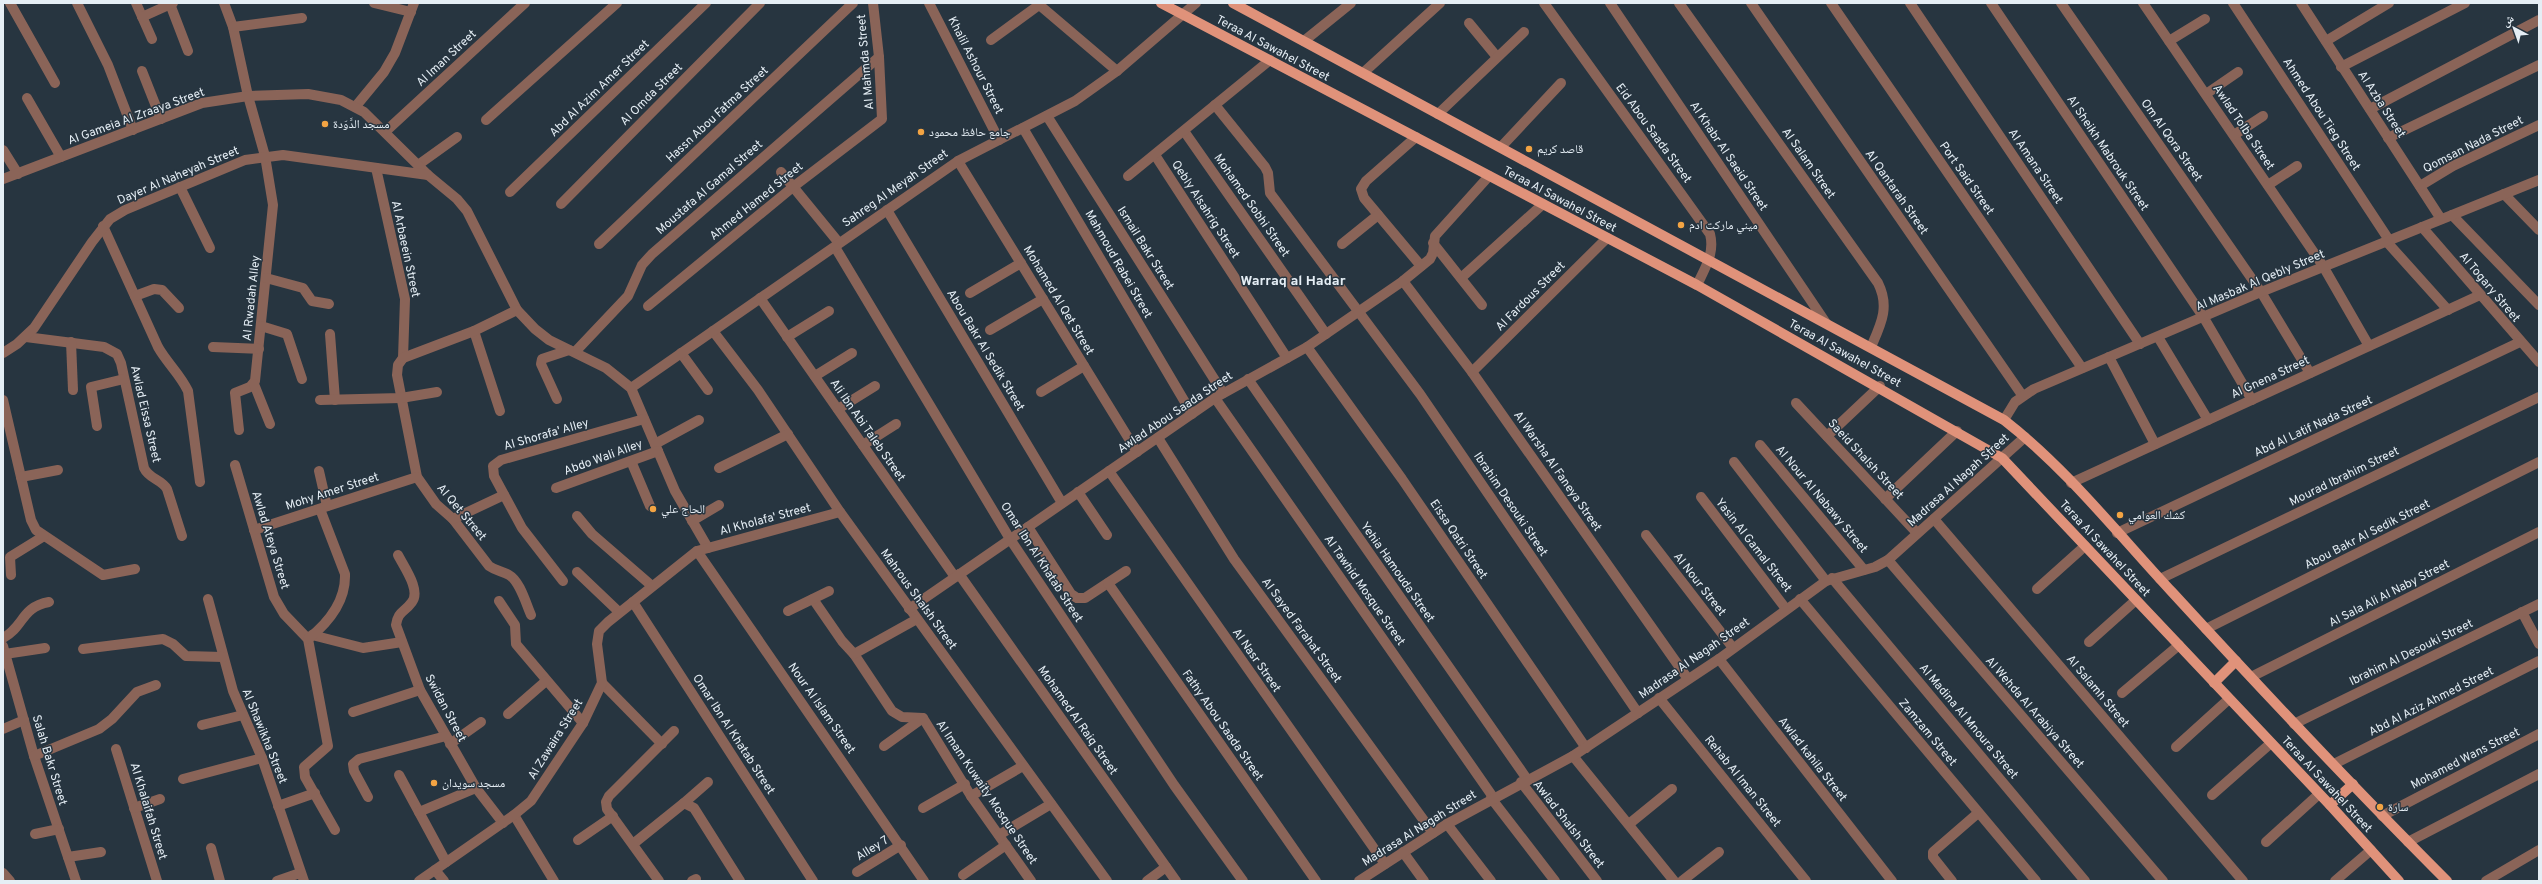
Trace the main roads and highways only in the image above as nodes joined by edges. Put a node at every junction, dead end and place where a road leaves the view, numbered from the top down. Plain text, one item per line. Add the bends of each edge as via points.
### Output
1 (1161, 3) edge
2 (1233, 3) edge
3 (2236, 661) junction
4 (2214, 683) junction
5 (2353, 784) junction
6 (2330, 805) junction
7 (2399, 881) edge
8 (2447, 881) edge

1 - 4 main road, Teraa Al Sawahel Street via 1697,285 1880,386 2002,458
2 - 3 main road, Teraa Al Sawahel Street via 2004,420 2025,437 2071,483
3 - 4 main road
3 - 5 main road, Teraa Al Sawahel Street
4 - 6 main road, Teraa Al Sawahel Street
5 - 6 main road
5 - 8 main road, Teraa Al Sawahel Street
6 - 7 main road, Teraa Al Sawahel Street

